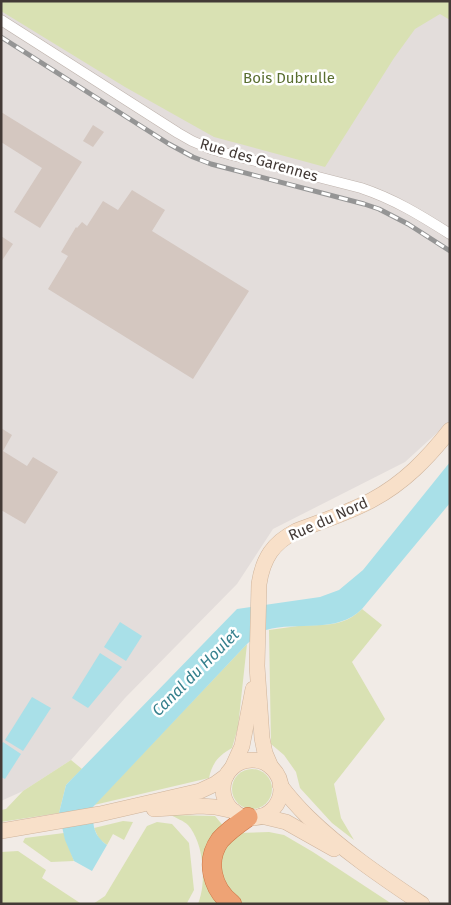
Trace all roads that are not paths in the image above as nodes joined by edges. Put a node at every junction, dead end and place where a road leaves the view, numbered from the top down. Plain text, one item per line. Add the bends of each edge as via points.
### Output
1 (1, 20) edge
2 (450, 234) edge
3 (450, 430) edge
4 (257, 666) junction
5 (271, 767) junction
6 (229, 772) junction
7 (280, 785) junction
8 (100, 814) junction
9 (247, 815) junction
10 (1, 831) edge
11 (361, 862) junction
12 (232, 904) edge
13 (422, 904) edge

1 - 2 street, Rue des Garennes via 192,141 228,154 379,194
3 - 4 street, Rue du Nord via 422,463 386,492 356,508 296,531 271,550 261,574
4 - 5 street, Rue du Nord via 263,742
4 - 6 street, Rue du Nord via 242,746
5 - 6 street via 251,760 239,763
5 - 7 street
6 - 8 street via 200,791
6 - 9 street via 223,785 227,804
7 - 9 street via 277,803 271,810
7 - 11 street via 318,826
8 - 9 street via 200,806
8 - 10 street
9 - 11 street via 292,825
9 - 12 highway via 225,835 213,857 215,883
11 - 13 street

